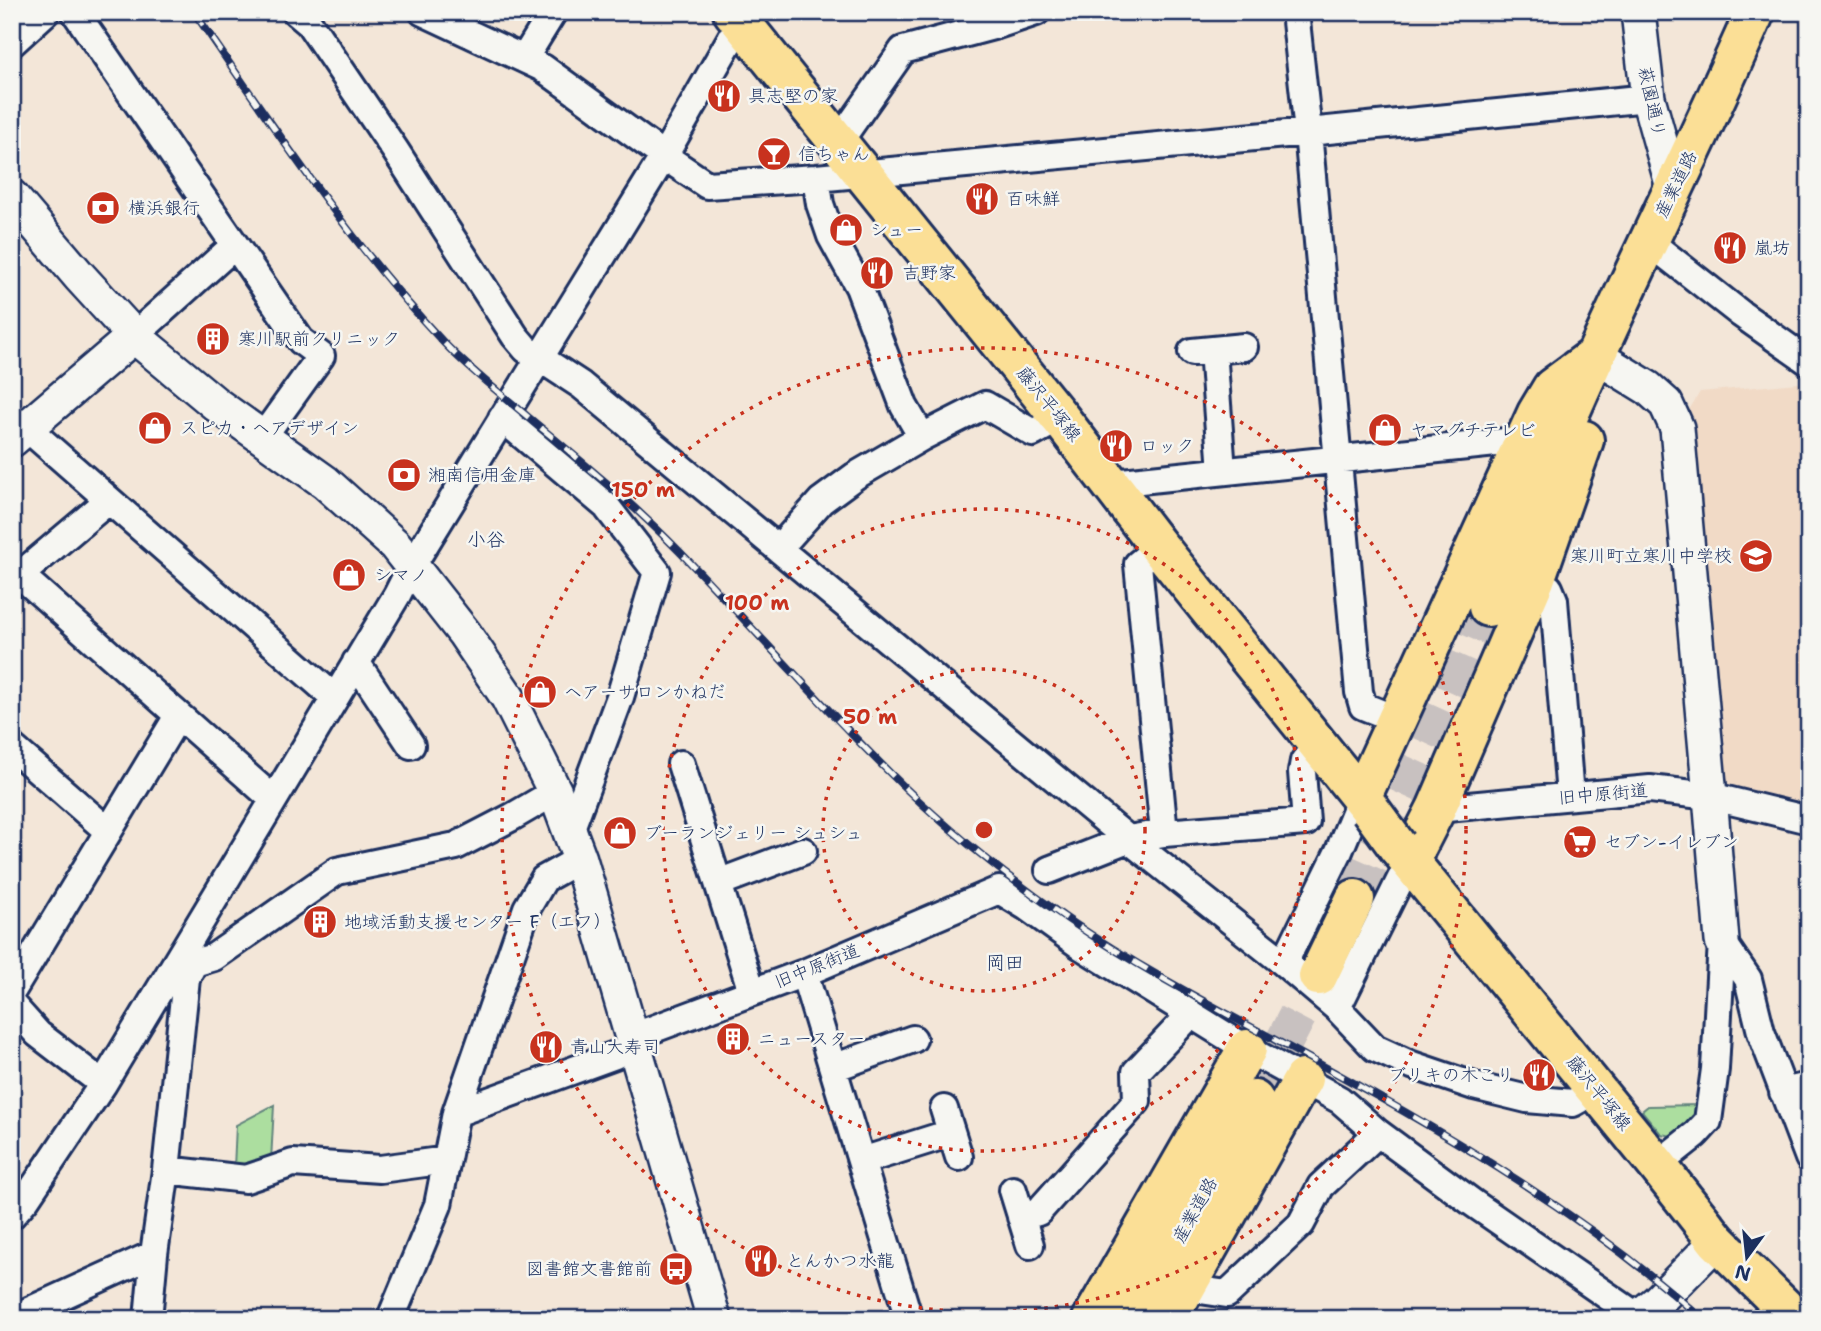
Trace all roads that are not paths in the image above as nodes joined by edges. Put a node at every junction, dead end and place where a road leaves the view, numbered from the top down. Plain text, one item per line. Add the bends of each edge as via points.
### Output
1 (46, 12) edge
2 (75, 12) edge
3 (423, 12) edge
4 (553, 12) edge
5 (1036, 12) edge
6 (1296, 12) edge
7 (1638, 12) edge
8 (1755, 12) edge
9 (740, 15) edge
10 (306, 16) edge
11 (12, 43) edge
12 (524, 59) junction
13 (1648, 97) junction
14 (1308, 132) junction
15 (838, 143) junction
16 (664, 156) junction
17 (862, 174) junction
18 (816, 178) junction
19 (1674, 191) junction
20 (12, 197) edge
21 (1648, 241) junction
22 (235, 245) junction
23 (134, 336) junction
24 (1244, 347) dead end
25 (1596, 356) junction
26 (539, 358) junction
27 (1809, 362) edge
28 (502, 418) junction
29 (1060, 418) junction
30 (20, 434) edge
31 (922, 437) junction
32 (262, 438) junction
33 (1525, 440) junction
34 (1337, 459) junction
35 (1222, 471) junction
36 (1112, 483) junction
37 (109, 500) junction
38 (1159, 547) junction
39 (779, 548) junction
40 (411, 567) junction
41 (16, 578) edge
42 (1535, 580) junction
43 (1488, 607) tunnel mouth
44 (356, 662) junction
45 (335, 698) junction
46 (178, 716) junction
47 (1398, 720) junction
48 (411, 744) dead end
49 (1318, 744) junction
50 (12, 747) edge
51 (681, 764) dead end
52 (555, 792) junction
53 (1570, 796) junction
54 (1710, 796) junction
55 (273, 799) junction
56 (1366, 804) junction
57 (1436, 809) junction
58 (1809, 820) edge
59 (108, 831) junction
60 (1164, 833) junction
61 (1128, 839) junction
62 (575, 845) junction
63 (803, 851) dead end
64 (1403, 853) junction
65 (1049, 870) dead end
66 (718, 883) junction
67 (1355, 899) tunnel mouth
68 (1722, 941) junction
69 (1301, 969) junction
70 (804, 973) junction
71 (178, 974) junction
72 (12, 991) edge
73 (752, 992) junction
74 (12, 1005) edge
75 (1337, 1008) junction
76 (1191, 1014) junction
77 (913, 1039) dead end
78 (634, 1041) junction
79 (1247, 1049) junction
80 (833, 1068) junction
81 (1303, 1079) junction
82 (103, 1084) junction
83 (1809, 1086) edge
84 (1596, 1090) junction
85 (1783, 1092) junction
86 (1254, 1100) tunnel mouth
87 (456, 1113) junction
88 (951, 1133) dead end
89 (1378, 1133) junction
90 (1809, 1158) edge
91 (447, 1160) junction
92 (862, 1161) junction
93 (1657, 1165) junction
94 (166, 1170) junction
95 (1013, 1190) dead end
96 (17, 1200) edge
97 (1021, 1217) junction
98 (1717, 1241) junction
99 (1030, 1245) dead end
100 (154, 1254) junction
101 (1188, 1285) junction
102 (1646, 1314) edge
103 (13, 1318) edge
104 (148, 1319) edge
105 (393, 1319) edge
106 (714, 1319) edge
107 (909, 1319) edge
108 (1092, 1319) edge
109 (1132, 1319) edge
110 (1168, 1319) edge
111 (1796, 1319) edge

1 - 11 street
2 - 22 street
3 - 12 street
4 - 12 street
5 - 15 street via 903,50
6 - 14 street
7 - 13 street, 萩園通り
8 - 19 main road, 産業道路
9 - 15 main road, 藤沢平塚線
9 - 16 street
10 - 26 street via 515,336
12 - 16 street
13 - 14 street
13 - 19 street, 萩園通り
14 - 17 street
14 - 34 street
15 - 17 main road, 藤沢平塚線
16 - 18 street via 708,185
16 - 26 street
17 - 18 street
17 - 29 main road, 藤沢平塚線
18 - 31 street via 831,236 859,287 904,406
19 - 21 main road, 産業道路
20 - 23 street
21 - 25 main road, 産業道路
21 - 27 street
22 - 23 street
22 - 32 street via 300,341 320,356
23 - 30 street
23 - 32 street
24 - 35 street via 1203,351
25 - 33 main road via 1552,388
25 - 42 main road via 1596,407
25 - 43 main road, 産業道路
25 - 54 street via 1666,404 1676,428
26 - 28 street
26 - 39 street via 581,385
28 - 40 street
28 - 62 street via 607,506 657,572
29 - 31 street via 1033,433 985,405
29 - 36 main road, 藤沢平塚線
30 - 37 street
31 - 39 street via 821,501
32 - 40 street via 325,482 384,535
33 - 34 street
33 - 47 main road
34 - 35 street
34 - 47 street via 1359,692 1363,706
35 - 36 street
36 - 38 main road, 藤沢平塚線
37 - 41 street
37 - 45 street
38 - 49 main road, 藤沢平塚線
38 - 60 street via 1138,564
39 - 61 street
40 - 44 street
40 - 52 street via 508,698
41 - 46 street
42 - 53 street via 1549,588 1554,600
42 - 57 main road
44 - 45 street
44 - 48 street
45 - 55 street
46 - 55 street
46 - 59 street
47 - 56 main road
49 - 56 main road, 藤沢平塚線
49 - 60 street via 1304,761 1302,772 1306,822
50 - 59 street
51 - 66 street
52 - 62 street
52 - 71 street via 456,846 337,871 214,957 194,962
53 - 54 street, 旧中原街道 via 1650,789
53 - 57 street, 旧中原街道
54 - 58 street, 旧中原街道
54 - 68 street
55 - 71 street
56 - 64 main road, 藤沢平塚線, bridge
56 - 69 street via 1339,852
57 - 64 main road
59 - 72 street
60 - 61 street
61 - 65 street
61 - 69 street
62 - 78 street
62 - 87 street via 544,879 527,908
63 - 66 street
64 - 75 street
64 - 84 main road, 藤沢平塚線
66 - 73 street
67 - 69 main road
68 - 85 street via 1748,979
68 - 93 street via 1715,1069 1707,1121
69 - 75 street
70 - 73 street, 旧中原街道
70 - 76 street, 旧中原街道 via 999,890
70 - 80 street
71 - 82 street
71 - 94 street
73 - 78 street, 旧中原街道
74 - 82 street via 38,1034
75 - 84 street via 1375,1048 1475,1086 1527,1099 1573,1103
76 - 79 street
76 - 97 street via 1136,1072 1137,1101 1106,1118 1080,1182 1038,1212
77 - 80 street
78 - 87 street, 旧中原街道 via 615,1055
78 - 106 street
79 - 81 street
79 - 108 main road
80 - 92 street
81 - 89 street via 1340,1100
81 - 101 main road
82 - 96 street
83 - 85 street
84 - 93 main road, 藤沢平塚線
85 - 90 street
86 - 109 main road, 産業道路
87 - 91 street
88 - 92 street
89 - 101 street via 1321,1186 1301,1224 1227,1294
89 - 102 street via 1473,1203
91 - 94 street via 380,1169 293,1163 246,1179
91 - 105 street via 438,1205
92 - 107 street
93 - 98 main road, 藤沢平塚線
94 - 100 street
95 - 97 street
97 - 99 street
98 - 102 street
98 - 111 main road, 藤沢平塚線
100 - 103 street
100 - 104 street
101 - 110 main road

